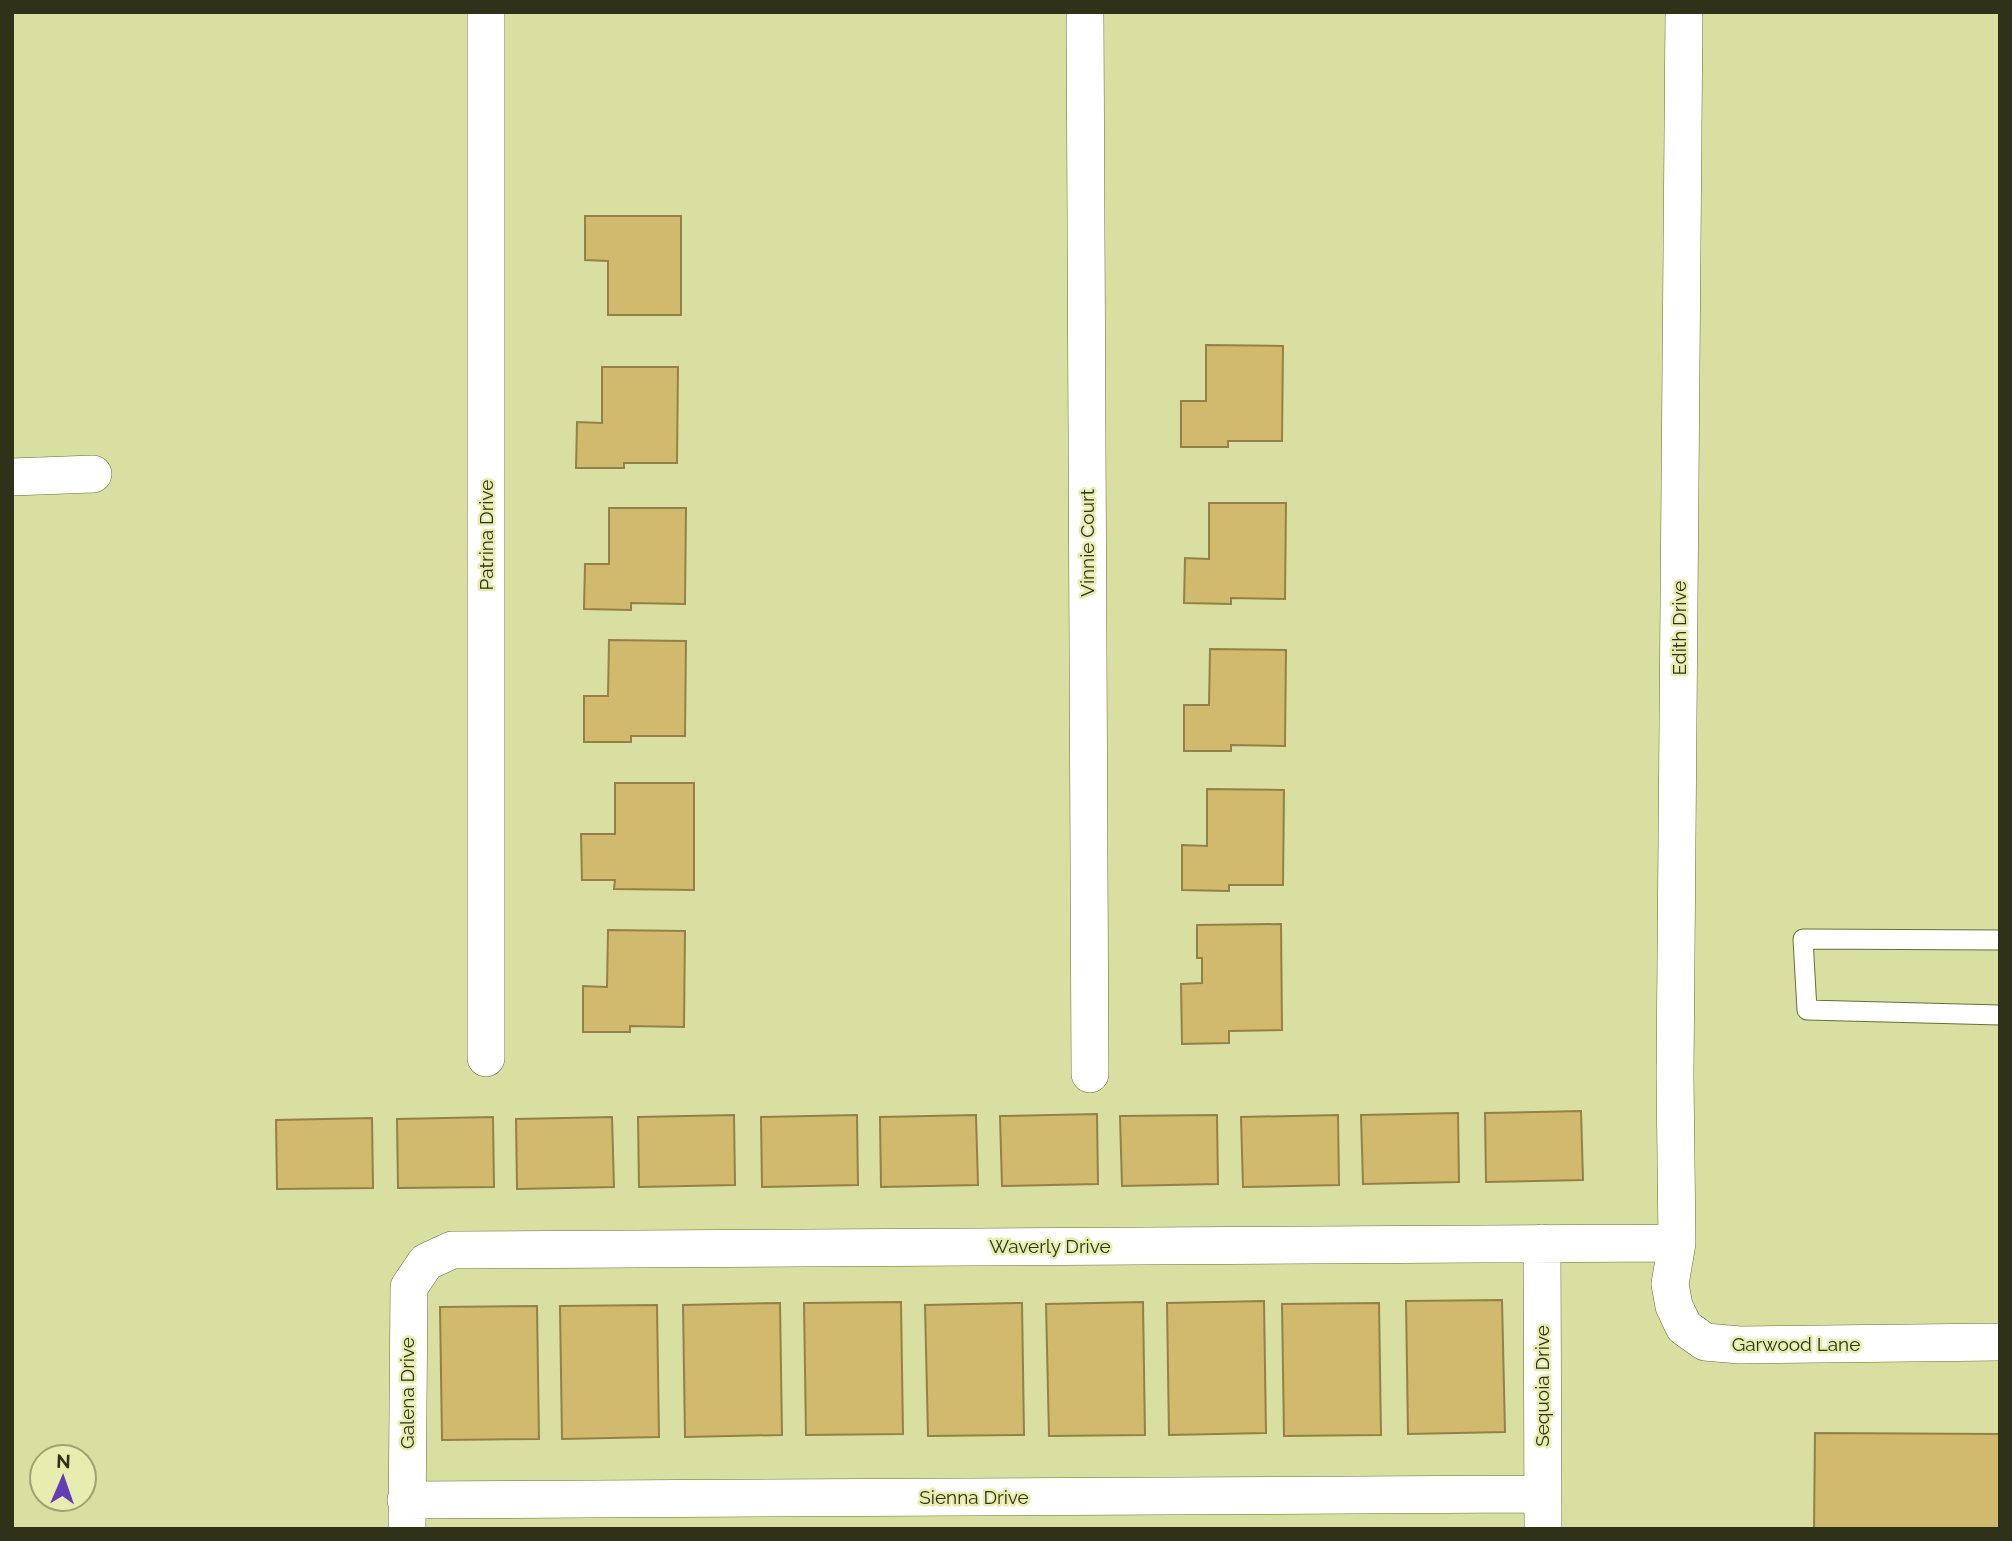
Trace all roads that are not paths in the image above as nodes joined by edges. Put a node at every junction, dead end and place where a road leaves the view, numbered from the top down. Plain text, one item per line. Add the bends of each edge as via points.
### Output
1 (486, 12) edge
2 (1085, 12) edge
3 (1684, 12) edge
4 (93, 474) dead end
5 (12, 477) edge
6 (2000, 940) edge
7 (2000, 1015) edge
8 (486, 1058) dead end
9 (1090, 1074) dead end
10 (1542, 1243) junction
11 (1677, 1244) junction
12 (426, 1262) joint
13 (2000, 1342) edge
14 (1543, 1512) edge
15 (407, 1514) edge

1 - 8 street, Patrina Drive
2 - 9 street, Vinnie Court
3 - 11 street, Edith Drive
4 - 5 street
6 - 7 lane via 1803,939 1807,1010
10 - 11 street, Waverly Drive
10 - 12 street, Waverly Drive via 464,1249
10 - 14 street, Sequoia Drive
11 - 13 street, Garwood Lane via 1670,1284 1674,1306 1684,1327 1705,1342
12 - 15 street, Galena Drive via 409,1287 407,1306
14 - 15 street, Sienna Drive

